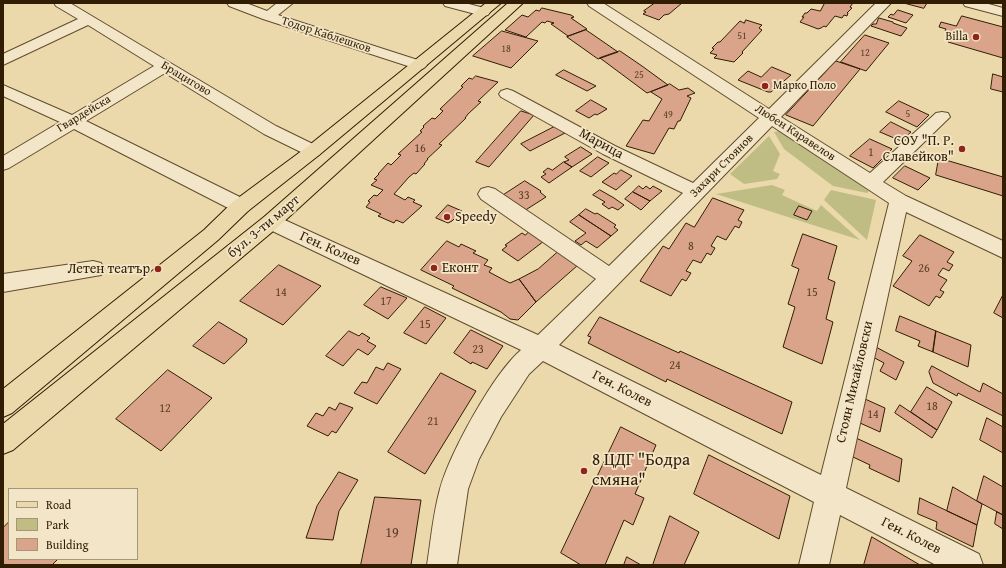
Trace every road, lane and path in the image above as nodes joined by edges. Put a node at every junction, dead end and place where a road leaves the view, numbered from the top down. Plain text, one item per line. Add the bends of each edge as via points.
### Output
1 (61, 3) edge
2 (234, 3) edge
3 (286, 3) edge
4 (450, 3) edge
5 (516, 3) edge
6 (594, 3) edge
7 (884, 3) edge
8 (970, 3) edge
9 (489, 7) edge
10 (1003, 12) edge
11 (268, 16) junction
12 (88, 20) junction
13 (3, 60) edge
14 (419, 65) junction
15 (166, 66) junction
16 (3, 90) edge
17 (507, 94) dead end
18 (770, 117) junction
19 (942, 117) dead end
20 (72, 121) junction
21 (312, 151) junction
22 (3, 164) edge
23 (872, 182) junction
24 (696, 192) junction
25 (488, 194) dead end
26 (899, 200) junction
27 (243, 205) junction
28 (271, 222) junction
29 (1003, 250) edge
30 (93, 268) dead end
31 (611, 278) junction
32 (3, 283) edge
33 (541, 348) junction
34 (3, 405) edge
35 (3, 441) edge
36 (830, 494) junction
37 (442, 565) edge
38 (814, 565) edge
39 (968, 565) edge

1 - 12 street, Брацигово
2 - 11 street, Тодор Каблешков
3 - 11 street
4 - 9 street
5 - 28 main road, бул. 3-ти март
6 - 18 street, Любен Каравелов
7 - 18 street, Захари Стоянов
8 - 10 street
9 - 14 main road, бул. 3-ти март
11 - 14 street, Тодор Каблешков
12 - 13 street
12 - 15 street, Брацигово
14 - 21 main road, бул. 3-ти март
15 - 20 street, Гвардейска
15 - 21 street, Брацигово via 270,130
16 - 20 street
17 - 24 street, Марица via 610,150
18 - 23 street, Любен Каравелов
18 - 24 street, Захари Стоянов
19 - 23 street
20 - 22 street, Гвардейска
20 - 27 street
21 - 27 main road, бул. 3-ти март
23 - 26 street, Любен Каравелов
24 - 31 street, Захари Стоянов
25 - 31 street
26 - 29 street, Любен Каравелов
26 - 36 street, Стоян Михайловски
27 - 28 main road via 264,198 273,201 278,210
27 - 28 main road via 234,221 241,229 256,230
27 - 34 main road, бул. 3-ти март via 211,235
28 - 33 street, Ген. Колев
28 - 35 main road, бул. 3-ти март
30 - 32 street
31 - 33 street, Захари Стоянов
33 - 36 street, Ген. Колев
33 - 37 street, Захари Стоянов via 520,366 492,408 468,453 454,489
36 - 38 street, Стоян Михайловски
36 - 39 street, Ген. Колев

